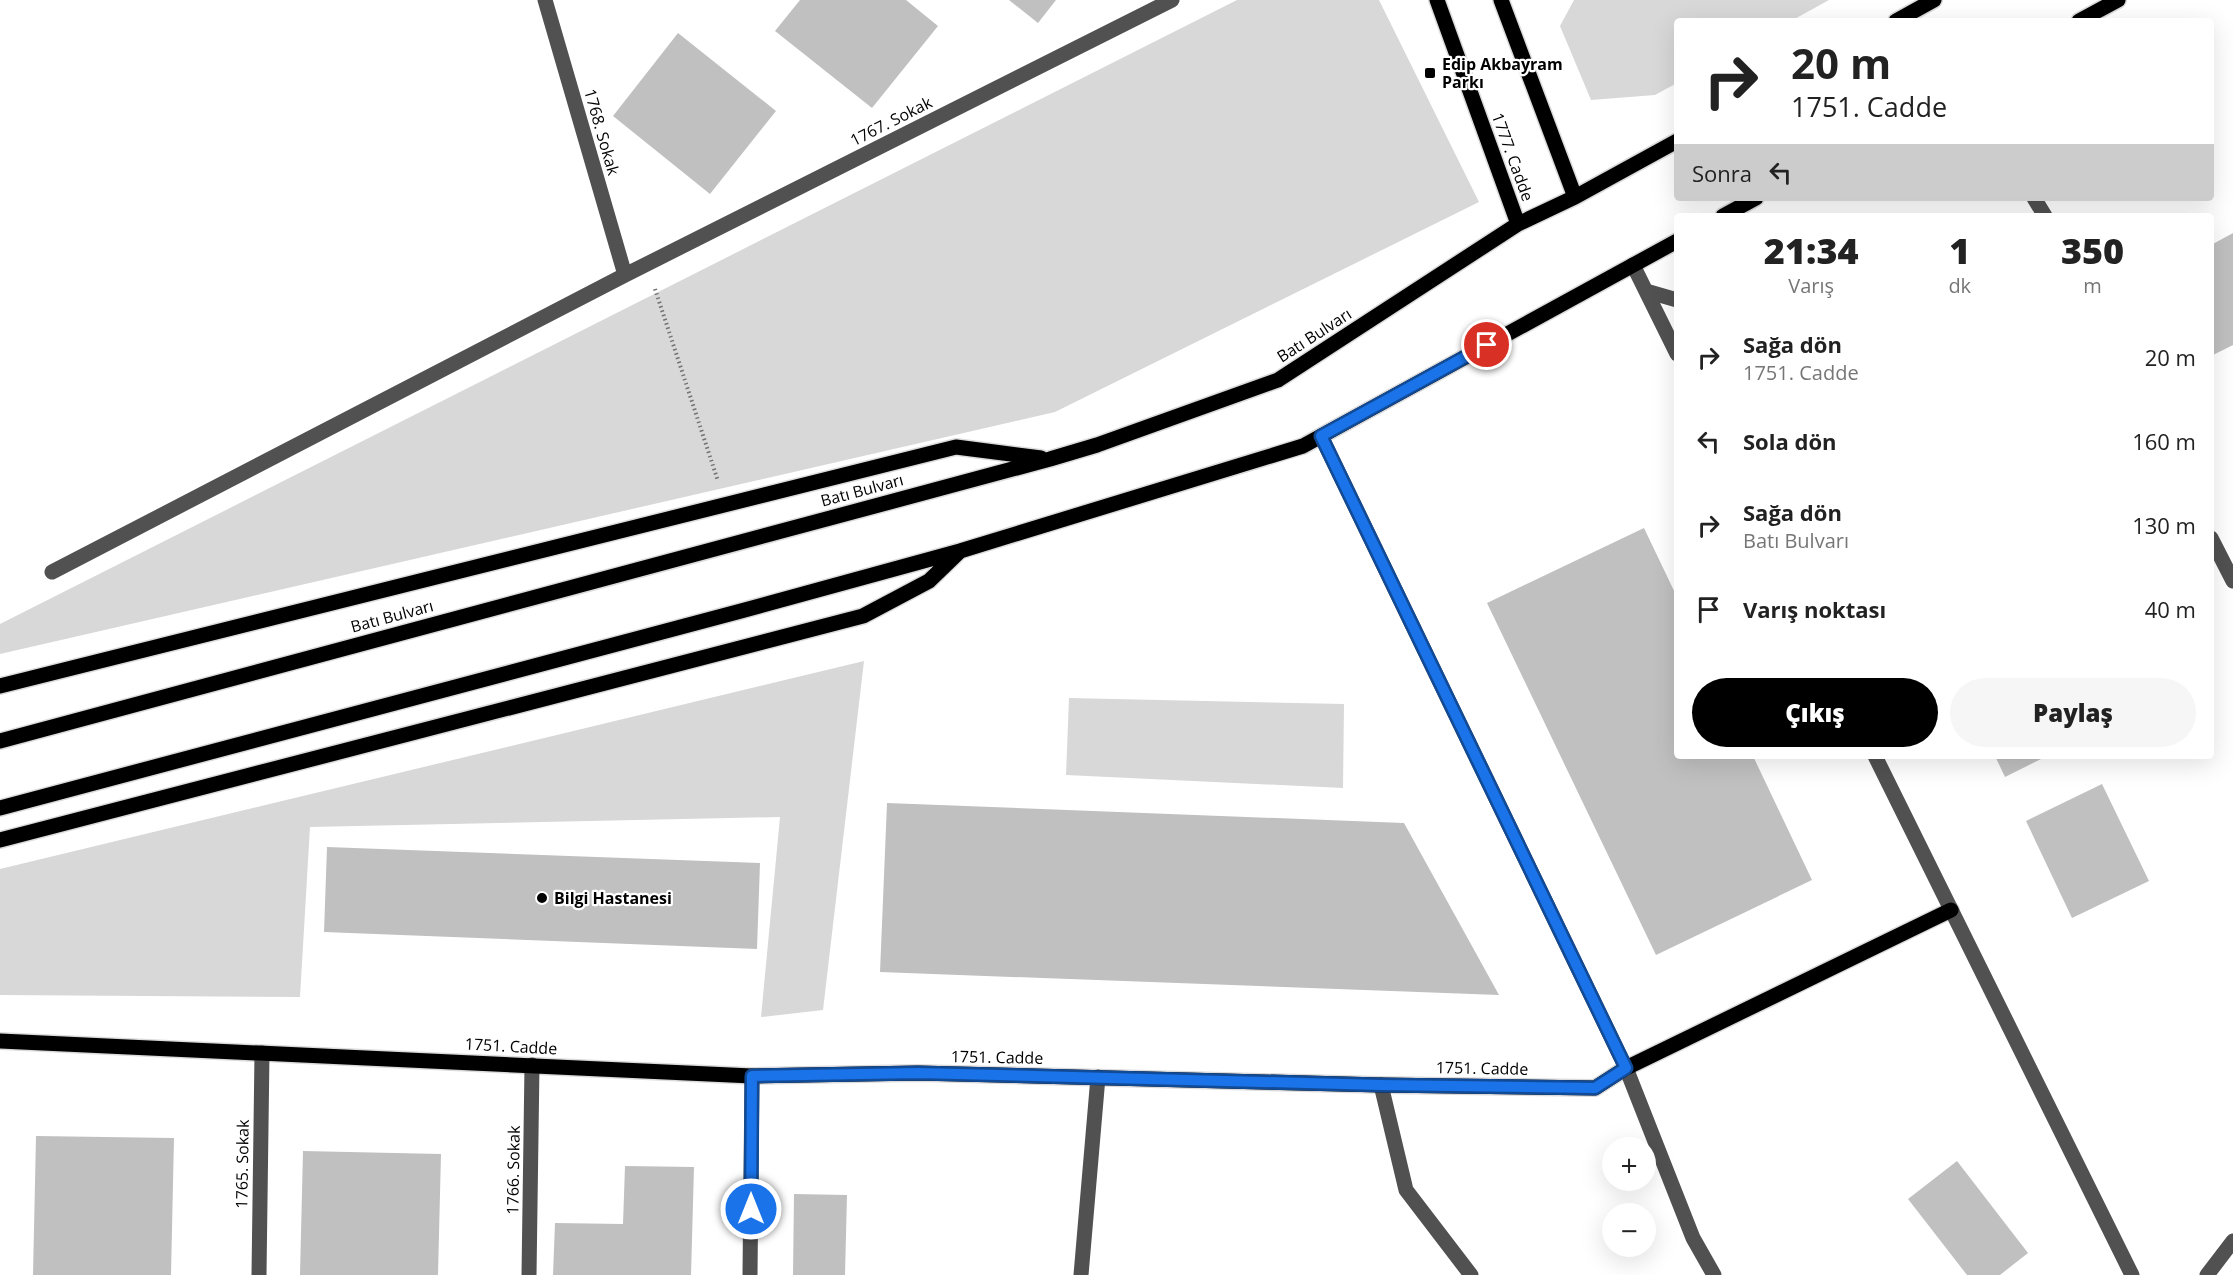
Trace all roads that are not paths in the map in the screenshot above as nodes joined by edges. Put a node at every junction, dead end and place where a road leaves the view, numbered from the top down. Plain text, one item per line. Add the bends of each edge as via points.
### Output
1 (545, 0) edge
2 (1172, 0) edge
3 (1437, 0) edge
4 (1501, 0) edge
5 (1934, 0) edge
6 (2118, 0) edge
7 (1901, 18) edge
8 (2085, 18) edge
9 (1674, 143) edge
10 (1575, 196) junction
11 (1750, 201) edge
12 (1728, 213) edge
13 (1518, 224) junction
14 (1674, 243) edge
15 (1633, 265) junction
16 (625, 275) junction
17 (1646, 291) junction
18 (1674, 299) edge
19 (1674, 348) edge
20 (1321, 436) junction
21 (1050, 459) junction
22 (2214, 544) edge
23 (960, 551) junction
24 (52, 572) dead end
25 (2233, 581) edge
26 (0, 686) edge
27 (0, 741) edge
28 (1876, 759) edge
29 (0, 808) edge
30 (0, 840) edge
31 (1951, 910) junction
32 (0, 1041) edge
33 (262, 1053) junction
34 (532, 1065) junction
35 (1626, 1068) junction
36 (752, 1076) junction
37 (1098, 1077) junction
38 (1381, 1085) junction
39 (2233, 1241) edge
40 (259, 1275) edge
41 (529, 1275) edge
42 (750, 1275) edge
43 (1081, 1275) edge
44 (1471, 1275) edge
45 (1714, 1275) edge
46 (2132, 1275) edge
47 (2207, 1275) edge

1 - 16 street, 1768. Sokak
2 - 16 street, 1767. Sokak
3 - 13 main road, 1777. Cadde
4 - 10 main road
5 - 7 main road
6 - 8 main road
9 - 10 main road, Batı Bulvarı
10 - 13 main road, Batı Bulvarı
11 - 12 main road
13 - 21 main road, Batı Bulvarı via 1278,380
14 - 15 main road
15 - 17 street
15 - 20 main road
16 - 24 street, 1767. Sokak
17 - 18 street
17 - 19 street
20 - 23 main road via 1303,446
20 - 35 street
21 - 26 main road via 956,447
21 - 27 main road, Batı Bulvarı
22 - 25 street
23 - 29 main road
23 - 30 main road via 929,581 863,616
28 - 31 street
31 - 35 main road, 1751. Cadde
31 - 46 street
32 - 33 main road, 1751. Cadde
33 - 34 main road, 1751. Cadde
33 - 40 street, 1765. Sokak
34 - 36 main road, 1751. Cadde
34 - 41 street, 1766. Sokak
35 - 38 main road, 1751. Cadde via 1595,1088
35 - 45 street via 1693,1238
36 - 37 main road, 1751. Cadde via 918,1073
36 - 42 street
37 - 38 main road, 1751. Cadde
37 - 43 street
38 - 44 street via 1406,1190
39 - 47 street

